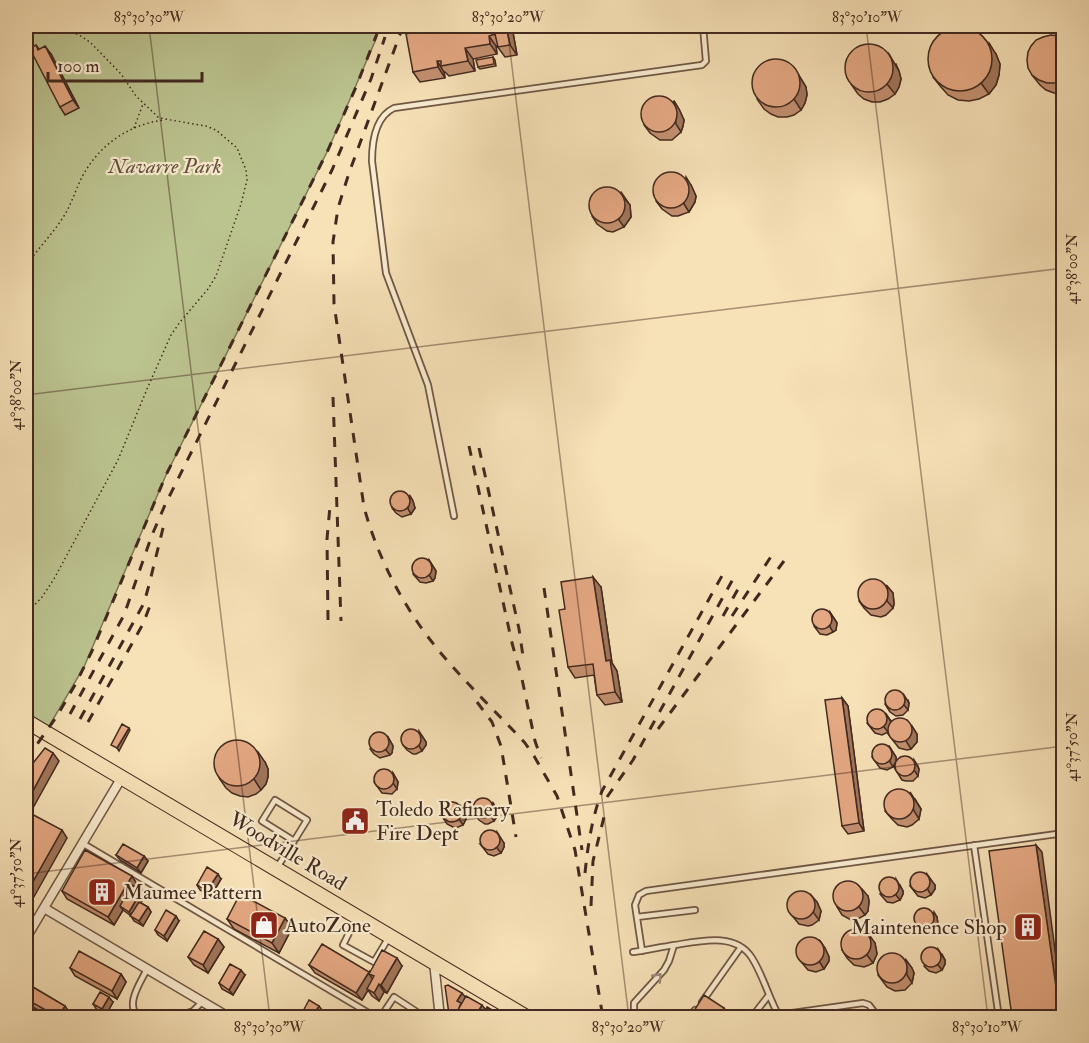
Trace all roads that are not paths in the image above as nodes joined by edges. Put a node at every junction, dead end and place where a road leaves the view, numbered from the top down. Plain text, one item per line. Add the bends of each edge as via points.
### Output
1 (703, 26) edge
2 (454, 516) dead end
3 (26, 721) edge
4 (122, 777) junction
5 (1064, 833) edge
6 (294, 841) junction
7 (82, 843) junction
8 (974, 845) junction
9 (1064, 866) edge
10 (277, 869) junction
11 (1064, 895) edge
12 (44, 908) junction
13 (695, 910) dead end
14 (358, 917) junction
15 (637, 917) junction
16 (390, 936) junction
17 (26, 938) edge
18 (674, 945) junction
19 (741, 947) junction
20 (642, 951) junction
21 (633, 952) dead end
22 (434, 962) junction
23 (147, 969) junction
24 (768, 995) junction
25 (202, 1001) junction
26 (779, 1016) edge
27 (140, 1017) edge
28 (174, 1017) edge
29 (230, 1017) edge
30 (378, 1017) edge
31 (426, 1017) edge
32 (440, 1017) edge
33 (528, 1017) edge
34 (642, 1017) edge
35 (688, 1017) edge
36 (751, 1017) edge
37 (879, 1017) edge
38 (999, 1017) edge

1 - 2 lane via 706,61 702,65 394,108 381,119 372,161 386,273 428,385
3 - 4 main road, Woodville Road
4 - 7 street
4 - 10 main road, Woodville Road
5 - 8 lane
6 - 6 lane via 262,821 275,800 307,820
6 - 10 lane
7 - 12 street
7 - 30 lane
8 - 15 lane via 646,891 637,898
8 - 38 lane
9 - 11 lane via 1060,875
10 - 14 main road, Woodville Road
12 - 17 street
12 - 23 street
13 - 15 lane
14 - 16 main road, Woodville Road
14 - 16 lane via 343,945 374,962
15 - 20 lane
16 - 22 main road, Woodville Road
18 - 19 lane via 708,939 729,941
18 - 20 lane
34 -> 18 lane via 634,1012 634,1003 664,970
19 - 24 lane via 753,960
19 - 35 lane
20 - 21 lane
22 - 32 street
22 - 33 main road, Woodville Road
23 - 25 street
23 - 27 lane via 132,1002 136,1016
24 - 26 lane
24 - 36 lane
25 - 28 lane via 193,1011
25 - 29 street
26 - 37 lane via 863,1003
30 - 31 lane via 394,997

